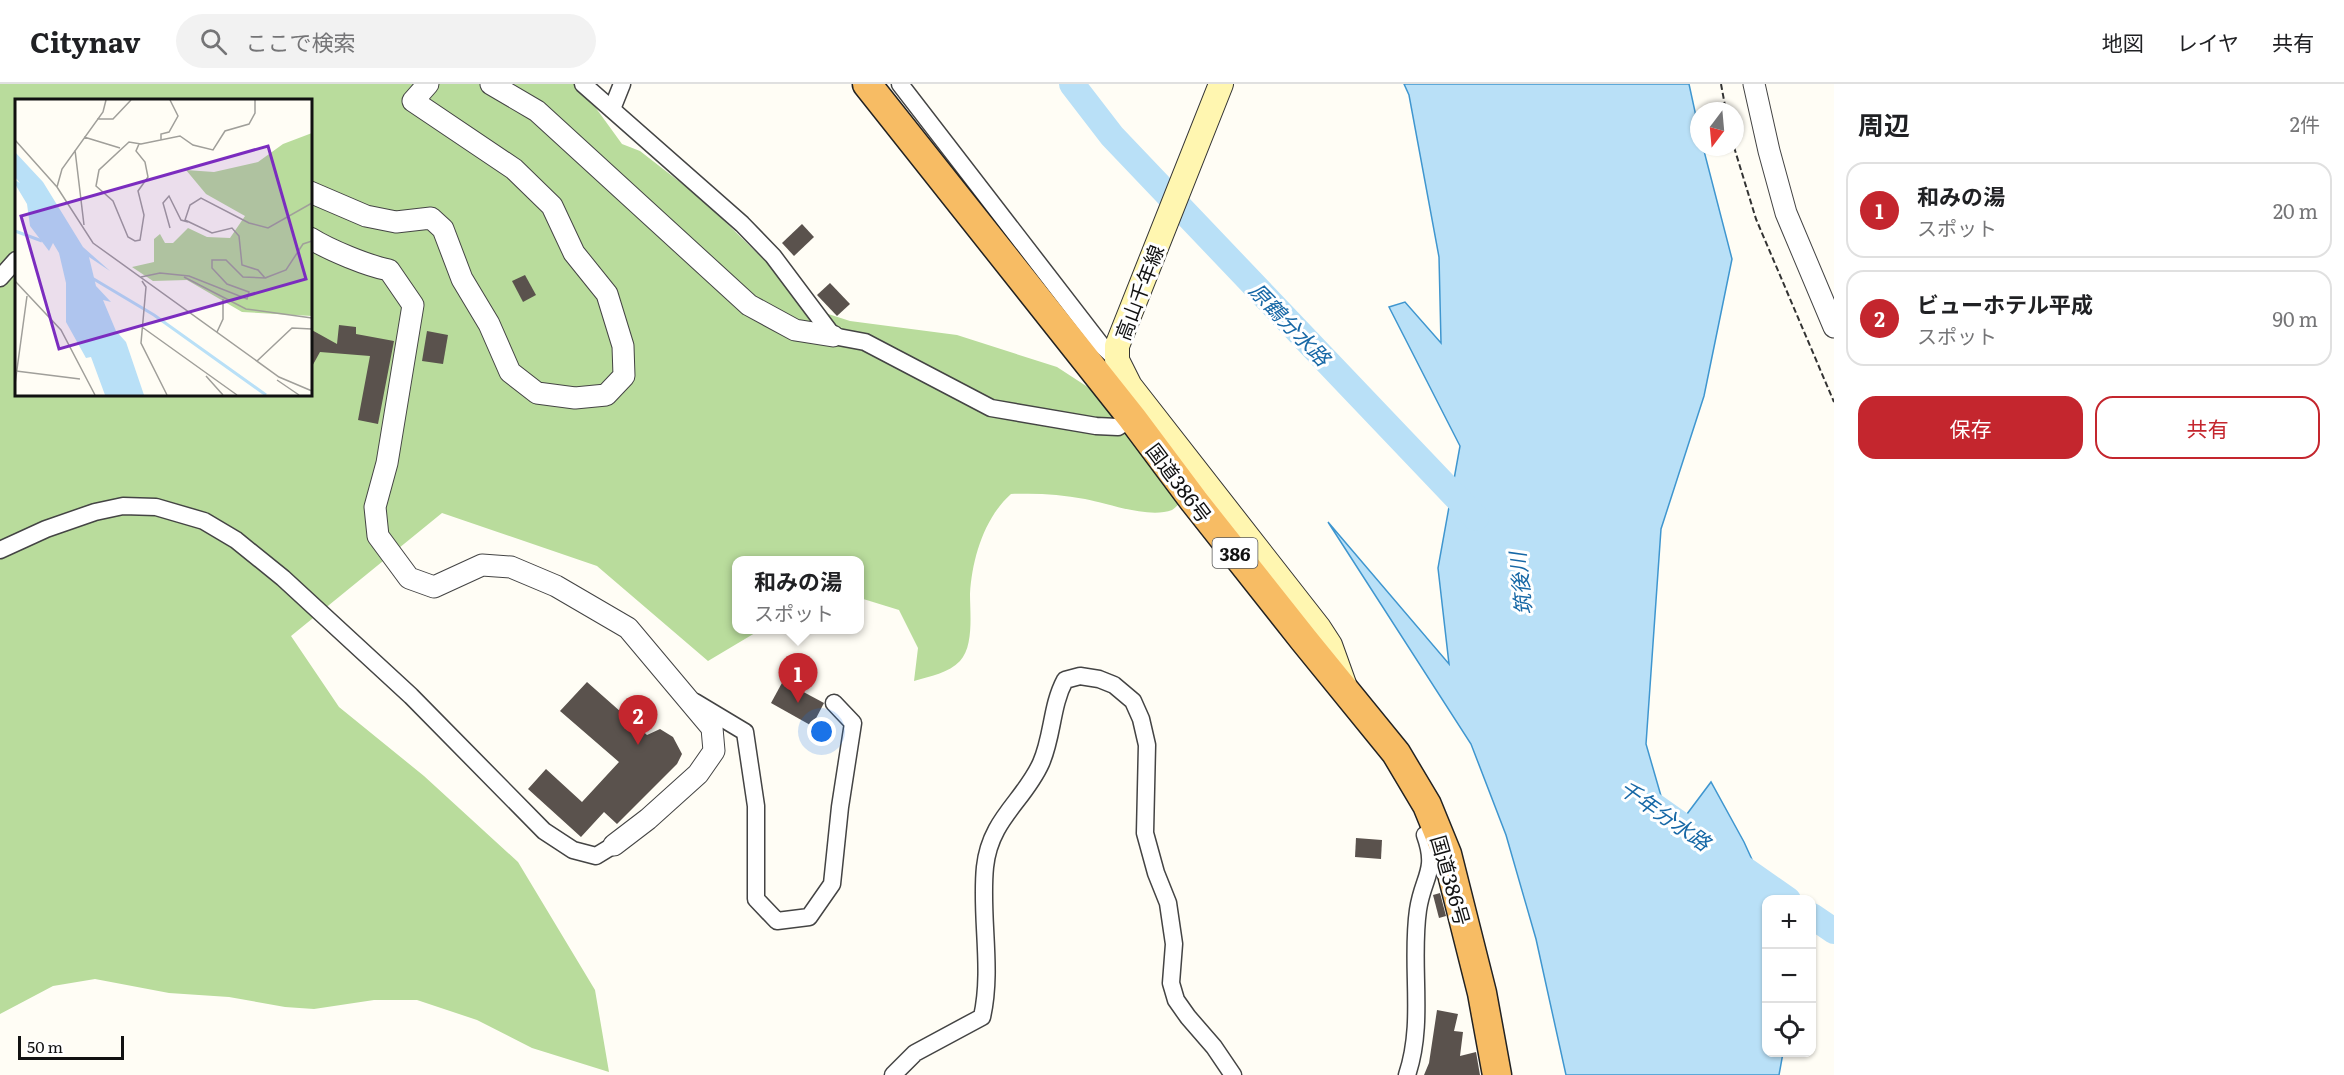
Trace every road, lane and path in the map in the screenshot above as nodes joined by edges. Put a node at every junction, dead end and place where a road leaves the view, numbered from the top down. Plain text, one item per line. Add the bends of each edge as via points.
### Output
1 (428, 84) edge
2 (491, 84) edge
3 (583, 84) edge
4 (622, 84) edge
5 (867, 84) edge
6 (900, 84) edge
7 (1720, 84) edge
8 (1754, 84) edge
9 (1219, 88) edge
10 (1724, 102) edge
11 (612, 109) junction
12 (1737, 156) edge
13 (312, 193) edge
14 (312, 239) edge
15 (15, 261) edge
16 (0, 278) edge
17 (1834, 327) edge
18 (833, 336) junction
19 (1117, 353) junction
20 (1834, 402) edge
21 (1132, 418) junction
22 (0, 550) edge
23 (1346, 689) junction
24 (684, 695) junction
25 (834, 703) dead end
26 (1437, 827) junction
27 (614, 844) joint
28 (893, 1075) edge
29 (1233, 1075) edge
30 (1407, 1075) edge
31 (1497, 1075) edge

1 - 13 street via 413,101 514,170 552,206 574,253 607,294 623,346 624,376 606,395 575,398 537,393 510,372 489,324 462,279 443,229 431,218 396,222 366,216
2 - 18 street via 537,111 749,305 795,330
3 - 11 street
4 - 11 street
5 - 21 highway, 国道386号 / 386
6 - 19 street via 1102,346
7 - 10 path
8 - 17 street via 1786,213
9 - 19 main road, 高山千年線
11 - 18 street via 742,224 773,256
12 - 20 path via 1756,219
14 - 24 street via 389,270 413,305 387,463 375,507 378,536 409,578 434,587 482,565 511,567 556,586 628,628
15 - 16 street
18 - 21 street via 865,342 991,408 1096,426 1118,427
19 - 23 main road, 高山千年線 via 1130,386 1319,628 1330,645
21 - 23 highway, 国道386号 / 386
22 - 27 street via 65,522 123,506 156,507 204,521 236,540 283,578 411,696 544,831 573,850 596,856
23 - 26 highway, 国道386号 / 386 via 1396,753
24 - 25 street via 745,732 756,806 756,899 777,921 809,917 832,884 853,723
24 - 27 street via 712,728 714,751 698,774
26 - 30 street via 1425,835 1432,862 1417,911 1415,1024
26 - 31 highway, 国道386号 / 386 via 1470,942
28 - 29 street via 915,1053 982,1017 987,995 985,866 991,840 1004,815 1041,765 1058,692 1065,680 1080,676 1114,685 1133,701 1141,719 1147,746 1145,833 1168,903 1176,1000

